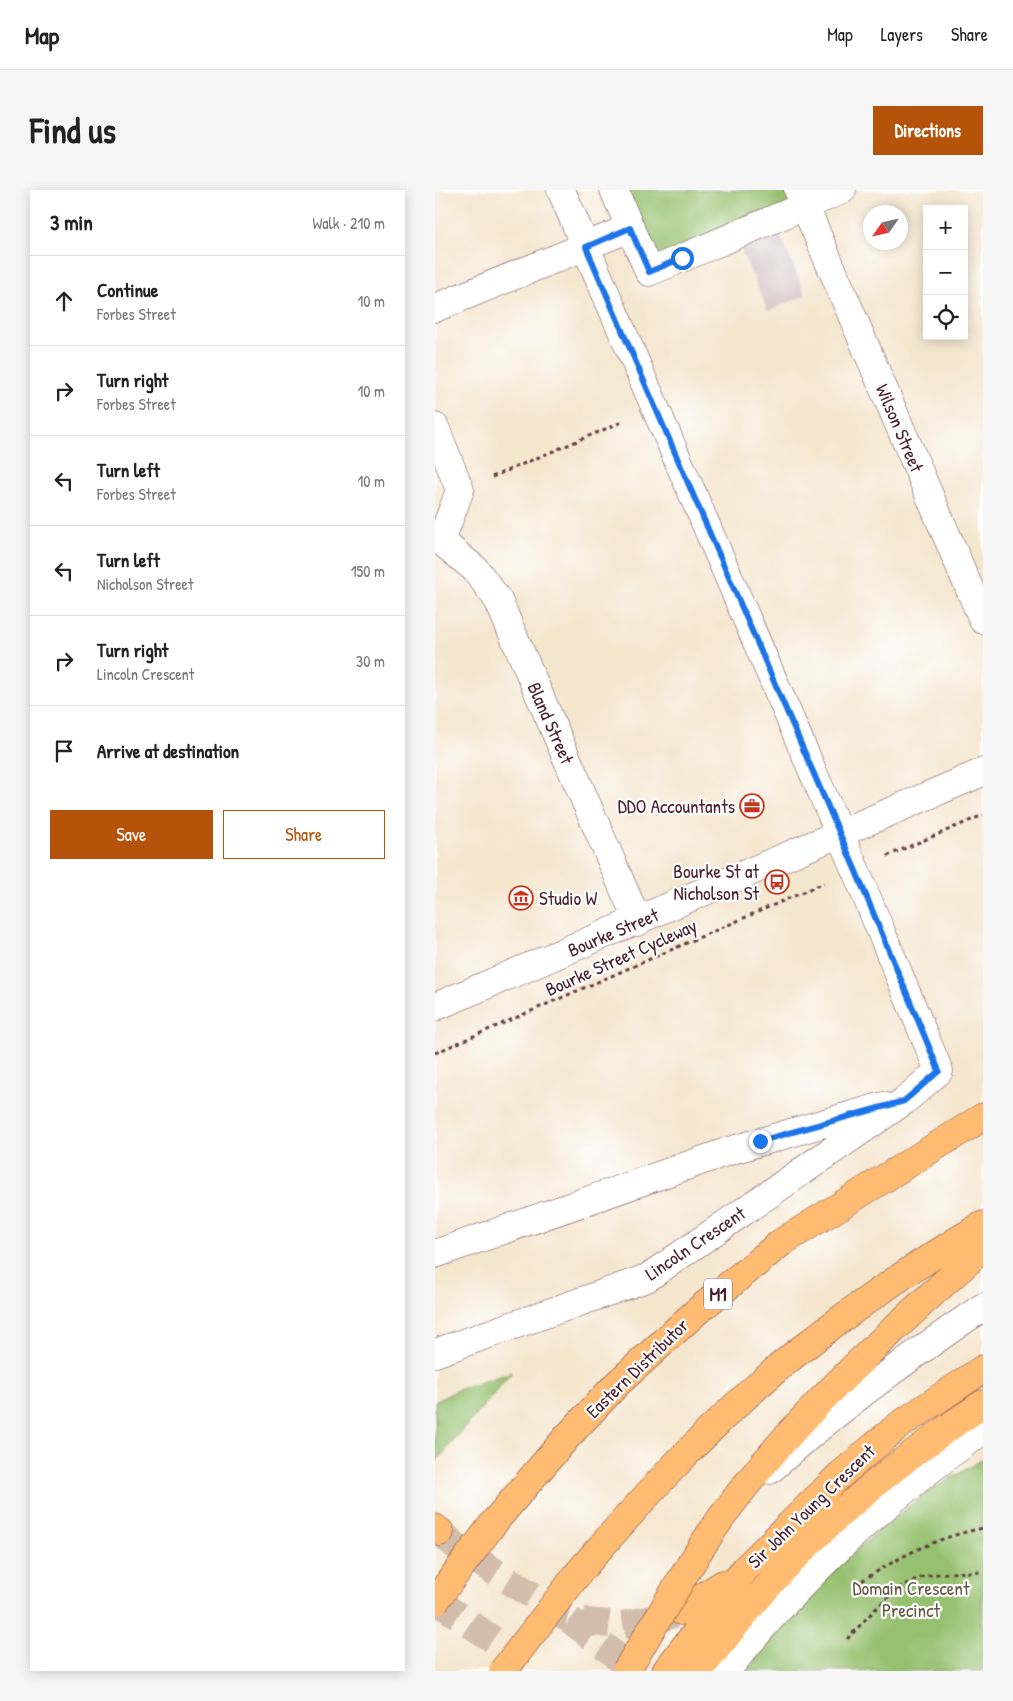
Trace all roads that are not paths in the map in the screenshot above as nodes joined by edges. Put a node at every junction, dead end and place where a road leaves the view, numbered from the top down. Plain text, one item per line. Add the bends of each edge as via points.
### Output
1 (561, 190) edge
2 (614, 190) edge
3 (843, 190) edge
4 (801, 198) edge
5 (630, 228) junction
6 (586, 247) junction
7 (435, 308) edge
8 (435, 427) edge
9 (983, 620) edge
10 (983, 772) edge
11 (838, 834) junction
12 (638, 922) junction
13 (435, 1007) edge
14 (904, 1101) junction
15 (983, 1117) edge
16 (983, 1225) edge
17 (983, 1248) edge
18 (435, 1254) edge
19 (983, 1307) edge
20 (435, 1352) edge
21 (983, 1369) edge
22 (983, 1404) edge
23 (983, 1430) edge
24 (735, 1502) junction
25 (746, 1568) junction
26 (435, 1601) edge
27 (681, 1611) tunnel mouth
28 (503, 1671) edge
29 (626, 1671) edge
30 (666, 1671) edge
31 (698, 1671) edge
32 (726, 1671) edge

1 - 6 street
2 - 5 street
3 - 4 street
4 - 5 street via 649,272
4 - 9 street, Wilson Street
5 - 6 street
6 - 7 street
6 - 11 street
8 - 12 street, Bland Street via 461,490 441,541 476,570 498,600
10 - 11 street, Bourke Street
11 - 12 street, Bourke Street
11 - 14 street, Lincoln Crescent via 939,1071
12 - 13 street, Bourke Street
14 - 18 street, Lincoln Crescent via 729,1151
14 - 20 street, Lincoln Crescent via 647,1278
15 - 26 main road, Eastern Distributor / M1, bridge via 782,1242 695,1313 617,1384 567,1437 495,1521
16 - 28 main road, bridge via 865,1301 798,1352 741,1402 682,1459 579,1571
17 - 24 main road via 822,1399
19 - 24 street via 839,1412
21 - 25 main road, Sir John Young Crescent via 866,1451
22 - 31 main road via 888,1473 827,1525 764,1590
23 - 32 street via 909,1484 843,1543 773,1613
24 - 29 main road, bridge via 692,1562
25 - 27 main road
25 - 30 main road, Sir John Young Crescent

